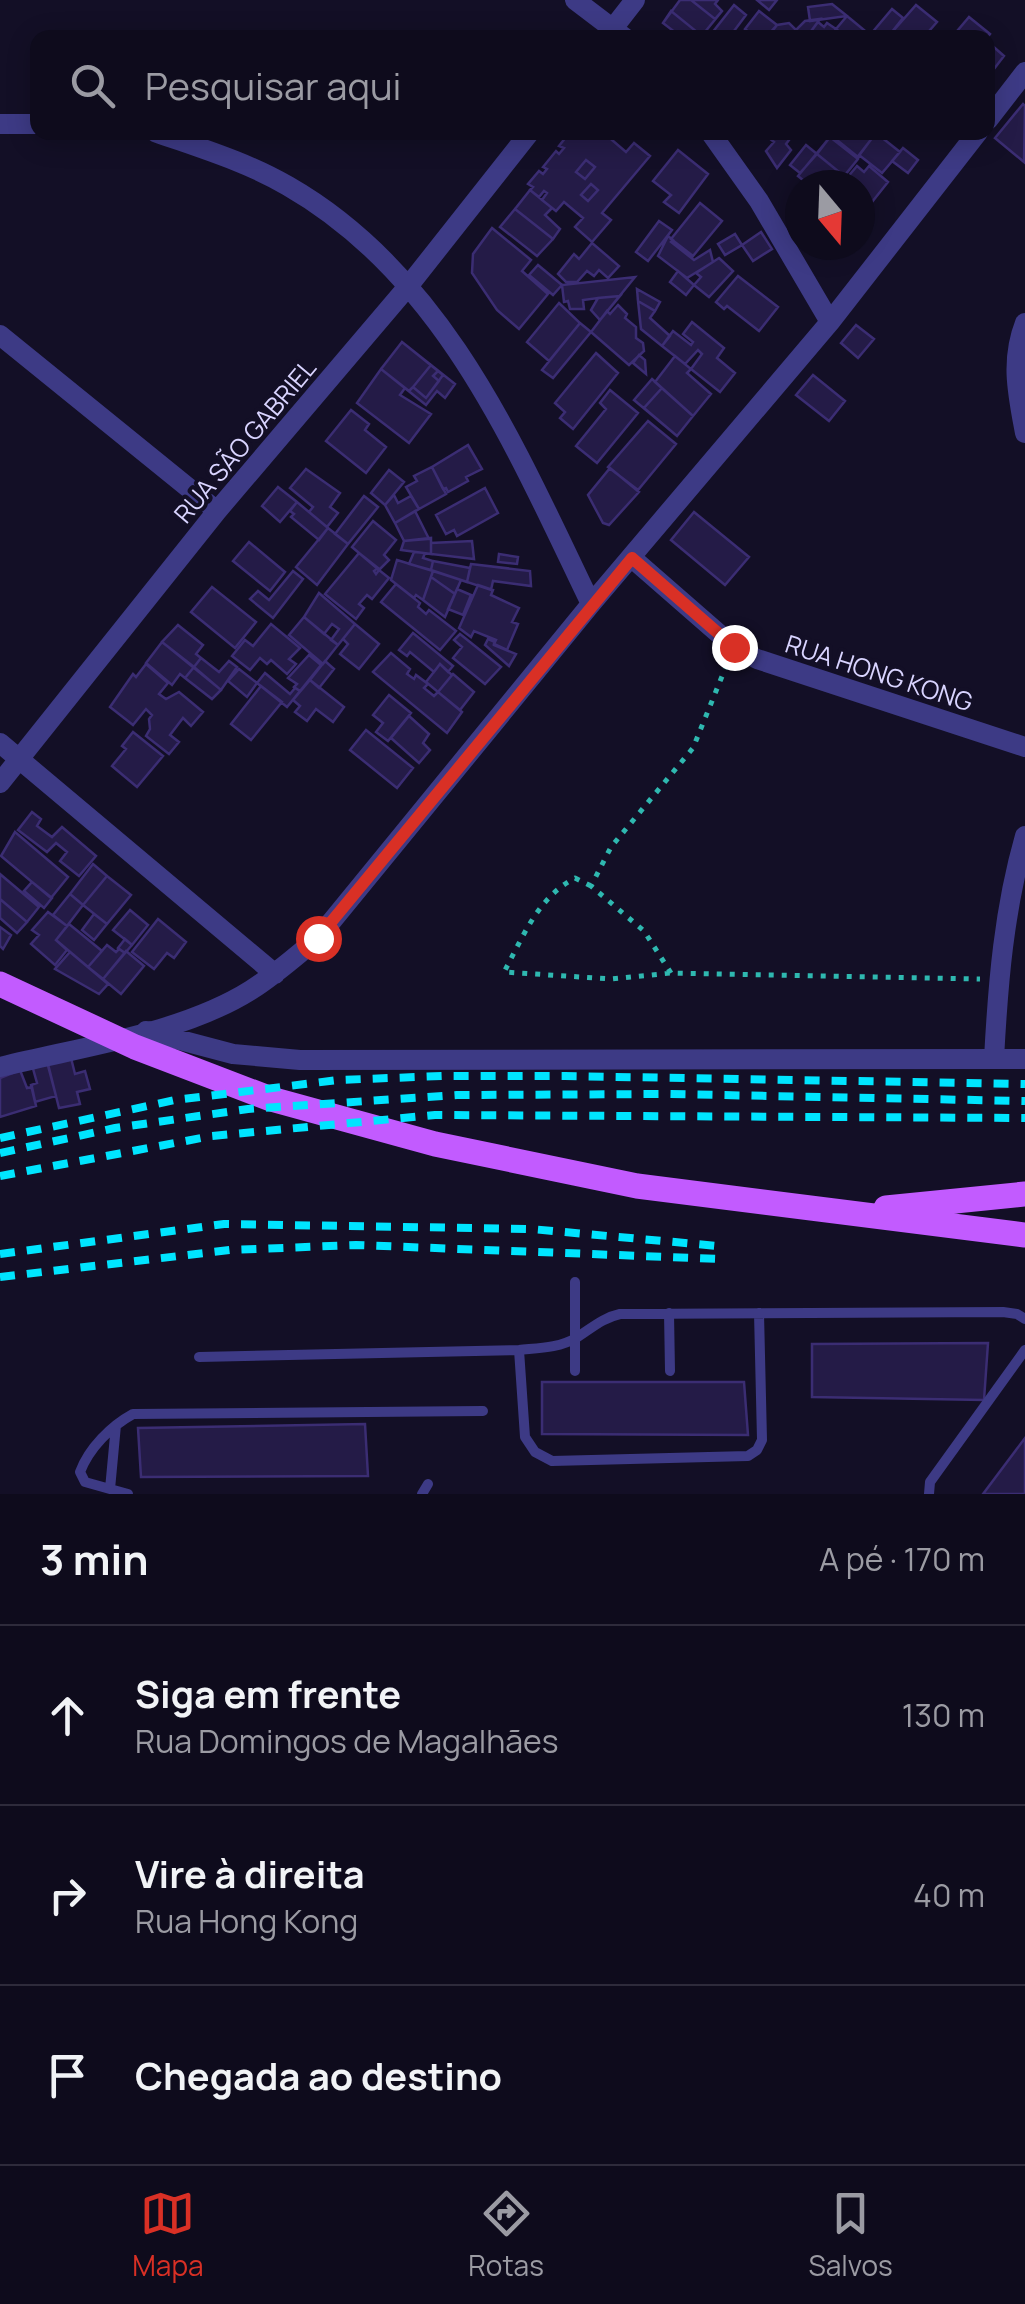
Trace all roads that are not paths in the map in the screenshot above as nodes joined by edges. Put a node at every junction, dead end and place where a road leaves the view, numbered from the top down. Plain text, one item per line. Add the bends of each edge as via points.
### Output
1 (575, 0) edge
2 (636, 0) edge
3 (610, 30) edge
4 (617, 30) edge
5 (1025, 72) edge
6 (995, 111) edge
7 (0, 124) edge
8 (30, 124) edge
9 (177, 140) edge
10 (524, 140) edge
11 (716, 140) edge
12 (972, 140) edge
13 (410, 284) junction
14 (830, 322) junction
15 (1025, 323) edge
16 (0, 335) edge
17 (1025, 434) edge
18 (217, 511) junction
19 (632, 558) junction
20 (591, 604) junction
21 (0, 744) edge
22 (1025, 747) edge
23 (20, 759) junction
24 (0, 784) edge
25 (1025, 836) edge
26 (275, 974) junction
27 (0, 984) edge
28 (146, 1032) junction
29 (994, 1059) junction
30 (1025, 1059) edge
31 (0, 1067) edge
32 (1025, 1194) edge
33 (848, 1212) junction
34 (1025, 1235) edge
35 (575, 1282) dead end
36 (669, 1313) junction
37 (759, 1313) junction
38 (1025, 1319) edge
39 (574, 1340) junction
40 (519, 1350) junction
41 (1025, 1350) edge
42 (199, 1357) dead end
43 (575, 1372) dead end
44 (670, 1372) dead end
45 (482, 1410) dead end
46 (116, 1424) junction
47 (110, 1489) junction
48 (128, 1494) edge
49 (930, 1494) edge

1 - 3 street
2 - 4 street
5 - 6 street
7 - 8 street
9 - 13 street via 288,186
10 - 13 street, RUA SÃO GABRIEL
11 - 14 street via 760,201
12 - 14 street
13 - 18 street, RUA SÃO GABRIEL
13 - 20 street via 484,390
14 - 19 street
15 - 17 street via 1015,377
16 - 18 street
18 - 23 street, RUA SÃO GABRIEL
19 - 20 street
19 - 22 street, RUA HONG KONG via 734,647 788,672
20 - 26 street via 318,938
21 - 23 street
23 - 24 street, RUA SÃO GABRIEL
23 - 26 street
25 - 29 street via 998,979
26 - 28 street via 214,1009
27 - 33 main road via 271,1099 530,1166
28 - 29 street via 234,1054 300,1060
28 - 31 street
29 - 30 street
32 - 33 main road
33 - 34 main road
35 - 39 lane
36 - 37 lane
36 - 39 lane via 604,1318
36 - 44 lane
37 - 38 lane via 1004,1312
37 - 40 lane via 762,1440 748,1456 552,1462 525,1437
39 - 40 lane
39 - 43 lane
40 - 42 lane
41 - 49 lane via 930,1482
45 - 46 lane via 134,1414
46 - 47 lane
46 - 47 lane via 80,1472 85,1482
47 - 48 lane

